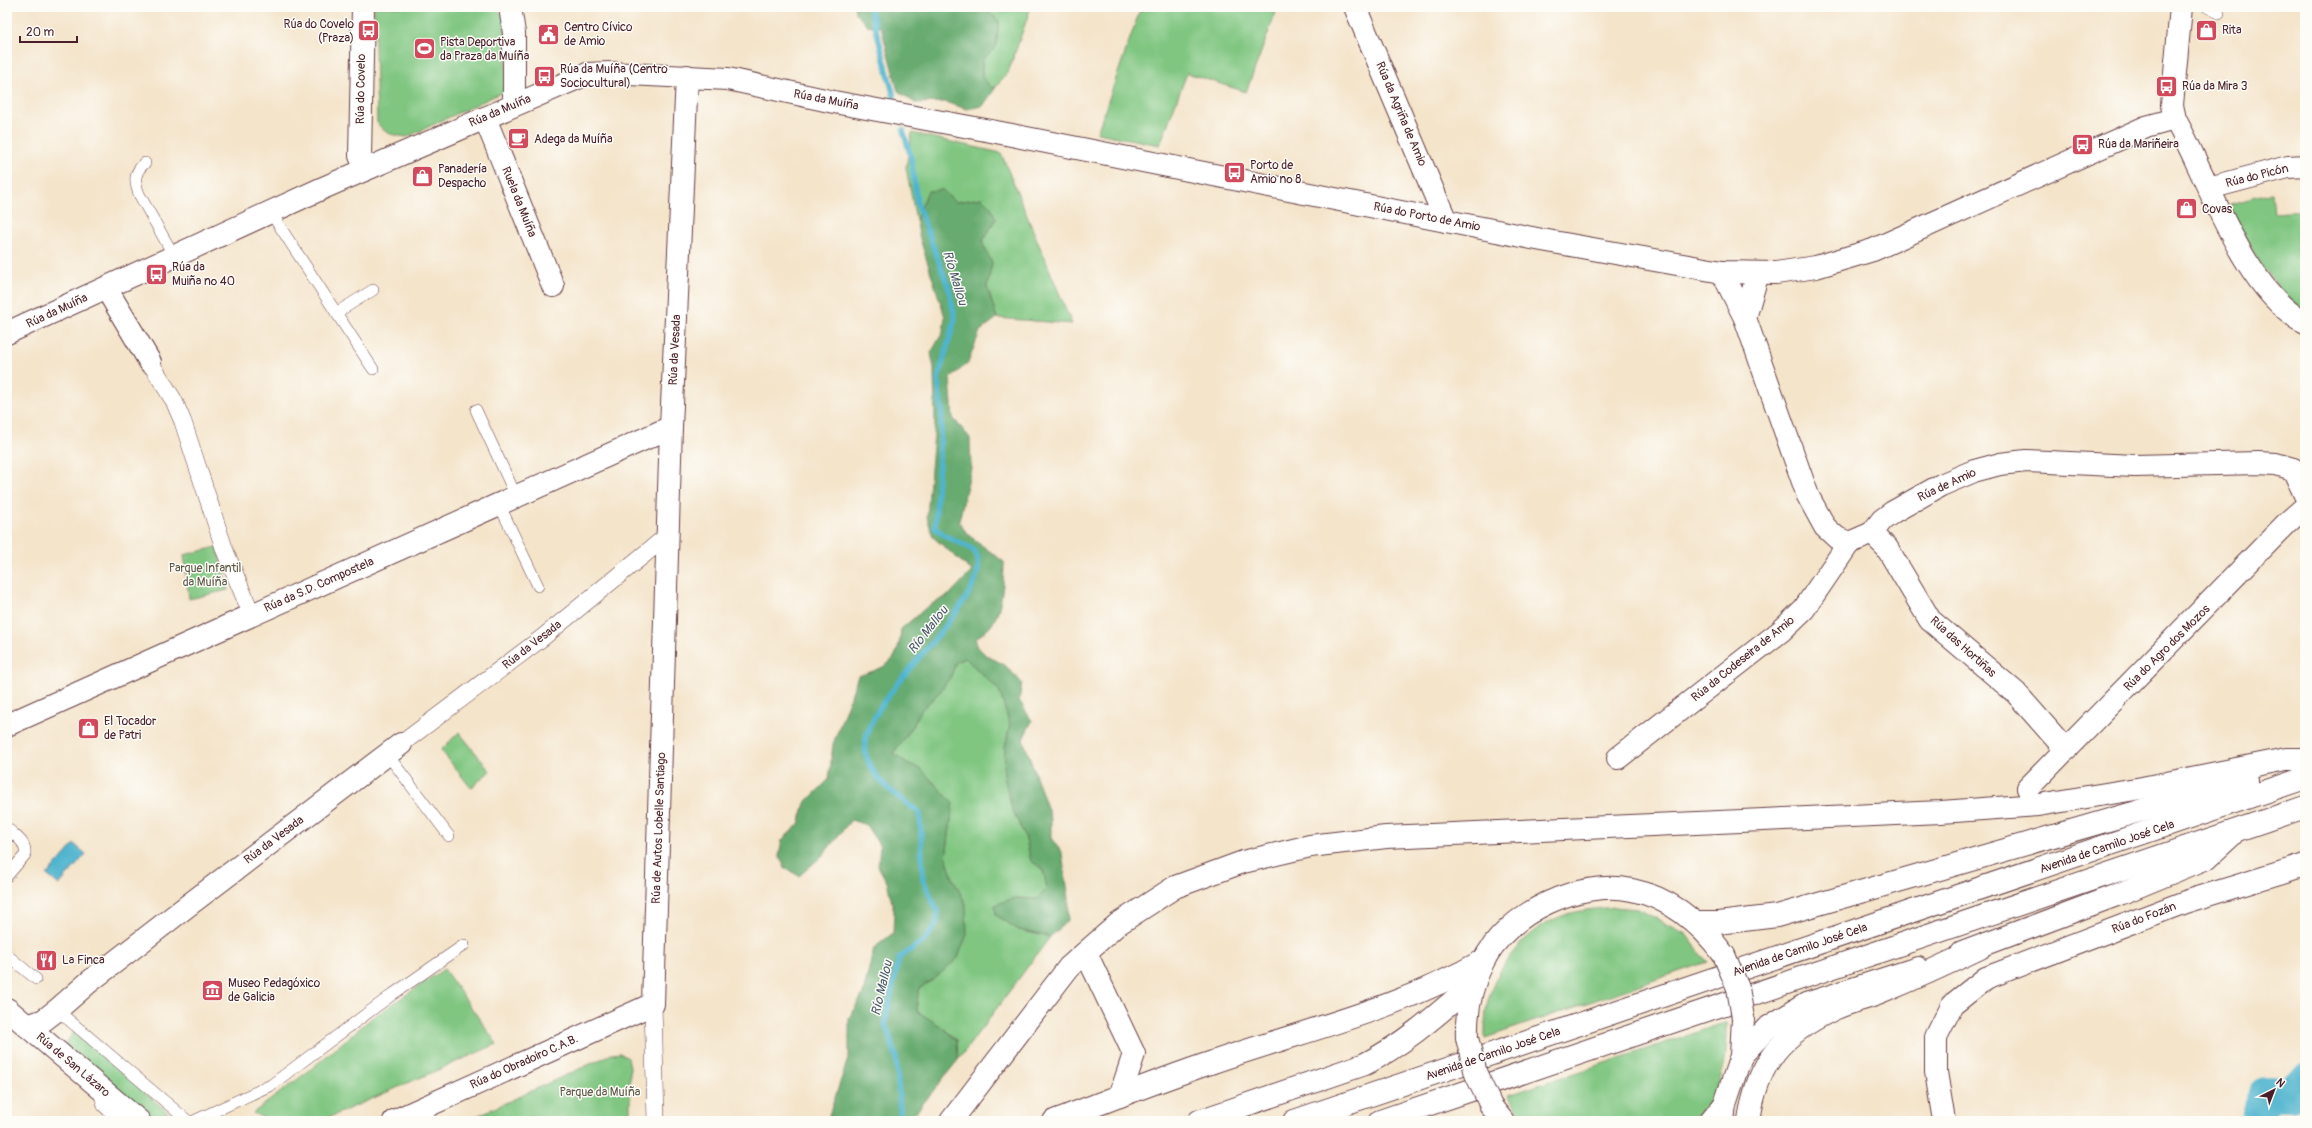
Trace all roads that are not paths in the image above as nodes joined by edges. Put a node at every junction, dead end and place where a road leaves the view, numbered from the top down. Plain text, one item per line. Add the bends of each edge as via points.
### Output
1 (363, 7) edge
2 (510, 7) edge
3 (1355, 7) edge
4 (2181, 7) edge
5 (2207, 7) edge
6 (2219, 13) dead end
7 (687, 76) junction
8 (514, 105) junction
9 (485, 118) junction
10 (2175, 119) junction
11 (1133, 159) joint
12 (145, 163) dead end
13 (2305, 166) edge
14 (366, 169) junction
15 (2209, 188) junction
16 (271, 213) junction
17 (1446, 221) junction
18 (174, 256) junction
19 (1722, 272) junction
20 (1758, 273) junction
21 (553, 286) dead end
22 (106, 288) junction
23 (373, 290) dead end
24 (336, 313) junction
25 (1745, 318) junction
26 (2305, 322) edge
27 (7, 333) edge
28 (150, 362) joint
29 (373, 369) dead end
30 (476, 410) dead end
31 (671, 427) junction
32 (631, 445) junction
33 (2299, 462) edge
34 (670, 465) junction
35 (2305, 495) edge
36 (507, 500) junction
37 (2305, 508) edge
38 (1872, 533) junction
39 (668, 535) junction
40 (1849, 543) junction
41 (538, 586) dead end
42 (252, 615) junction
43 (7, 725) edge
44 (394, 749) junction
45 (2066, 750) junction
46 (1618, 758) dead end
47 (2305, 760) edge
48 (2305, 778) edge
49 (2028, 788) dead end
50 (2305, 807) edge
51 (7, 828) edge
52 (2236, 831) junction
53 (449, 836) dead end
54 (2305, 865) edge
55 (7, 876) edge
56 (1696, 923) junction
57 (464, 945) dead end
58 (1980, 948) junction
59 (1086, 953) junction
60 (7, 955) edge
61 (1484, 960) junction
62 (36, 979) dead end
63 (1474, 983) junction
64 (653, 1004) junction
65 (7, 1009) edge
66 (57, 1010) junction
67 (27, 1026) junction
68 (1741, 1056) junction
69 (98, 1086) junction
70 (1120, 1096) junction
71 (1724, 1113) edge
72 (1495, 1117) edge
73 (119, 1121) edge
74 (139, 1121) edge
75 (188, 1121) edge
76 (194, 1121) edge
77 (394, 1121) edge
78 (656, 1121) edge
79 (951, 1121) edge
80 (1054, 1121) edge
81 (1199, 1121) edge
82 (1294, 1121) edge
83 (1380, 1121) edge
84 (1711, 1121) edge
85 (1749, 1121) edge
86 (1944, 1121) edge

1 - 14 main road, Rúa do Covelo via 360,156
2 - 8 main road via 514,33
3 - 17 main road, Rúa da Agriña de Amio
4 - 10 main road via 2172,106
5 - 6 lane
7 - 8 main road, Rúa da Muíña via 587,74
7 - 11 main road, Rúa da Muíña via 728,79 834,102
7 - 31 main road, Rúa da Vesada
8 - 9 main road, Rúa da Muíña
9 - 14 main road, Rúa da Muíña
9 - 21 main road, Ruela da Muíña
10 - 15 main road
10 - 20 main road via 2146,127 1873,250 1816,267
11 - 17 main road, Rúa do Porto de Amio
12 - 18 lane via 136,174 135,183
13 - 15 main road, Rúa do Picón via 2288,167
14 - 16 main road, Rúa da Muíña
15 - 26 main road via 2237,245 2251,267 2282,306
16 - 18 main road, Rúa da Muíña
16 - 24 lane
17 - 19 main road, Rúa do Porto de Amio
18 - 22 main road, Rúa da Muíña
19 - 20 main road
19 - 25 main road
20 - 25 main road
22 - 27 main road, Rúa da Muíña
22 - 28 main road
23 - 24 lane
24 - 29 lane
25 - 40 main road via 1808,496 1825,527 1836,538
28 - 42 street via 174,401 183,422 225,551
30 - 36 lane
31 - 32 main road, Rúa da S.D. Compostela
31 - 34 main road, Rúa da Vesada
32 - 34 main road via 652,453
32 - 36 main road, Rúa da S.D. Compostela
33 - 35 main road
33 - 38 main road, Rúa de Amio via 2135,466 2026,461 2000,464 1974,471 1941,485 1893,512 1882,520
34 - 39 main road, Rúa da Vesada
36 - 41 lane
36 - 42 main road, Rúa da S.D. Compostela
37 - 45 main road, Rúa do Agro dos Mozos via 2288,522
38 - 40 main road, Rúa de Amio
38 - 45 main road, Rúa das Hortiñas via 1886,548 1930,620 2016,694
39 - 44 street, Rúa da Vesada via 542,638
39 - 64 main road, Rúa de Autos Lobelle Santiago
40 - 46 main road, Rúa da Codeseira de Amio via 1804,609 1781,631
42 - 43 main road, Rúa da S.D. Compostela
44 - 53 lane
44 - 66 main road, Rúa da Vesada via 89,982
45 - 49 main road, Rúa do Agro dos Mozos
47 - 56 main road via 2110,821 1936,868 1862,893 1777,916
47 - 59 main road via 2286,759 2142,788 2038,805 1941,812 1386,837 1310,846 1243,862 1175,887 1118,924
48 - 82 main road, Avenida de Camilo José Cela
50 - 52 main road, Avenida de Camilo José Cela
51 - 55 lane via 23,843 26,851
52 - 58 main road via 2207,858
52 - 83 main road, Avenida de Camilo José Cela
54 - 86 main road, Rúa do Fozán via 2185,902 1986,978 1952,1005 1936,1037 1936,1072
56 - 61 main road via 1659,899 1632,890 1605,888 1576,891 1548,902 1521,919 1500,939
56 - 68 main road, bridge via 1724,955 1738,988 1743,1018
57 - 76 lane via 393,994 271,1085
58 - 68 main road via 1806,1004 1767,1028
58 - 85 main road via 1925,974 1835,1008 1787,1037 1775,1050 1760,1080
59 - 70 main road via 1134,1054
59 - 79 main road via 1069,967 1028,1018
60 - 62 lane
61 - 63 main road
61 - 70 main road via 1449,980 1403,1000 1212,1062
63 - 72 main road, bridge via 1466,1015 1466,1038 1476,1074
63 - 81 main road via 1407,1040 1387,1053 1365,1064
64 - 77 main road, Rúa do Obradoiro C.A.B.
64 - 78 street, Rúa de Autos Lobelle Santiago
65 - 67 main road, Rúa de San Lázaro
66 - 67 main road, Rúa da Vesada via 44,1020
66 - 75 lane
67 - 69 main road, Rúa de San Lázaro
68 - 71 main road
69 - 73 lane via 103,1106
69 - 74 main road, Rúa de San Lázaro
70 - 80 main road
71 - 84 main road

